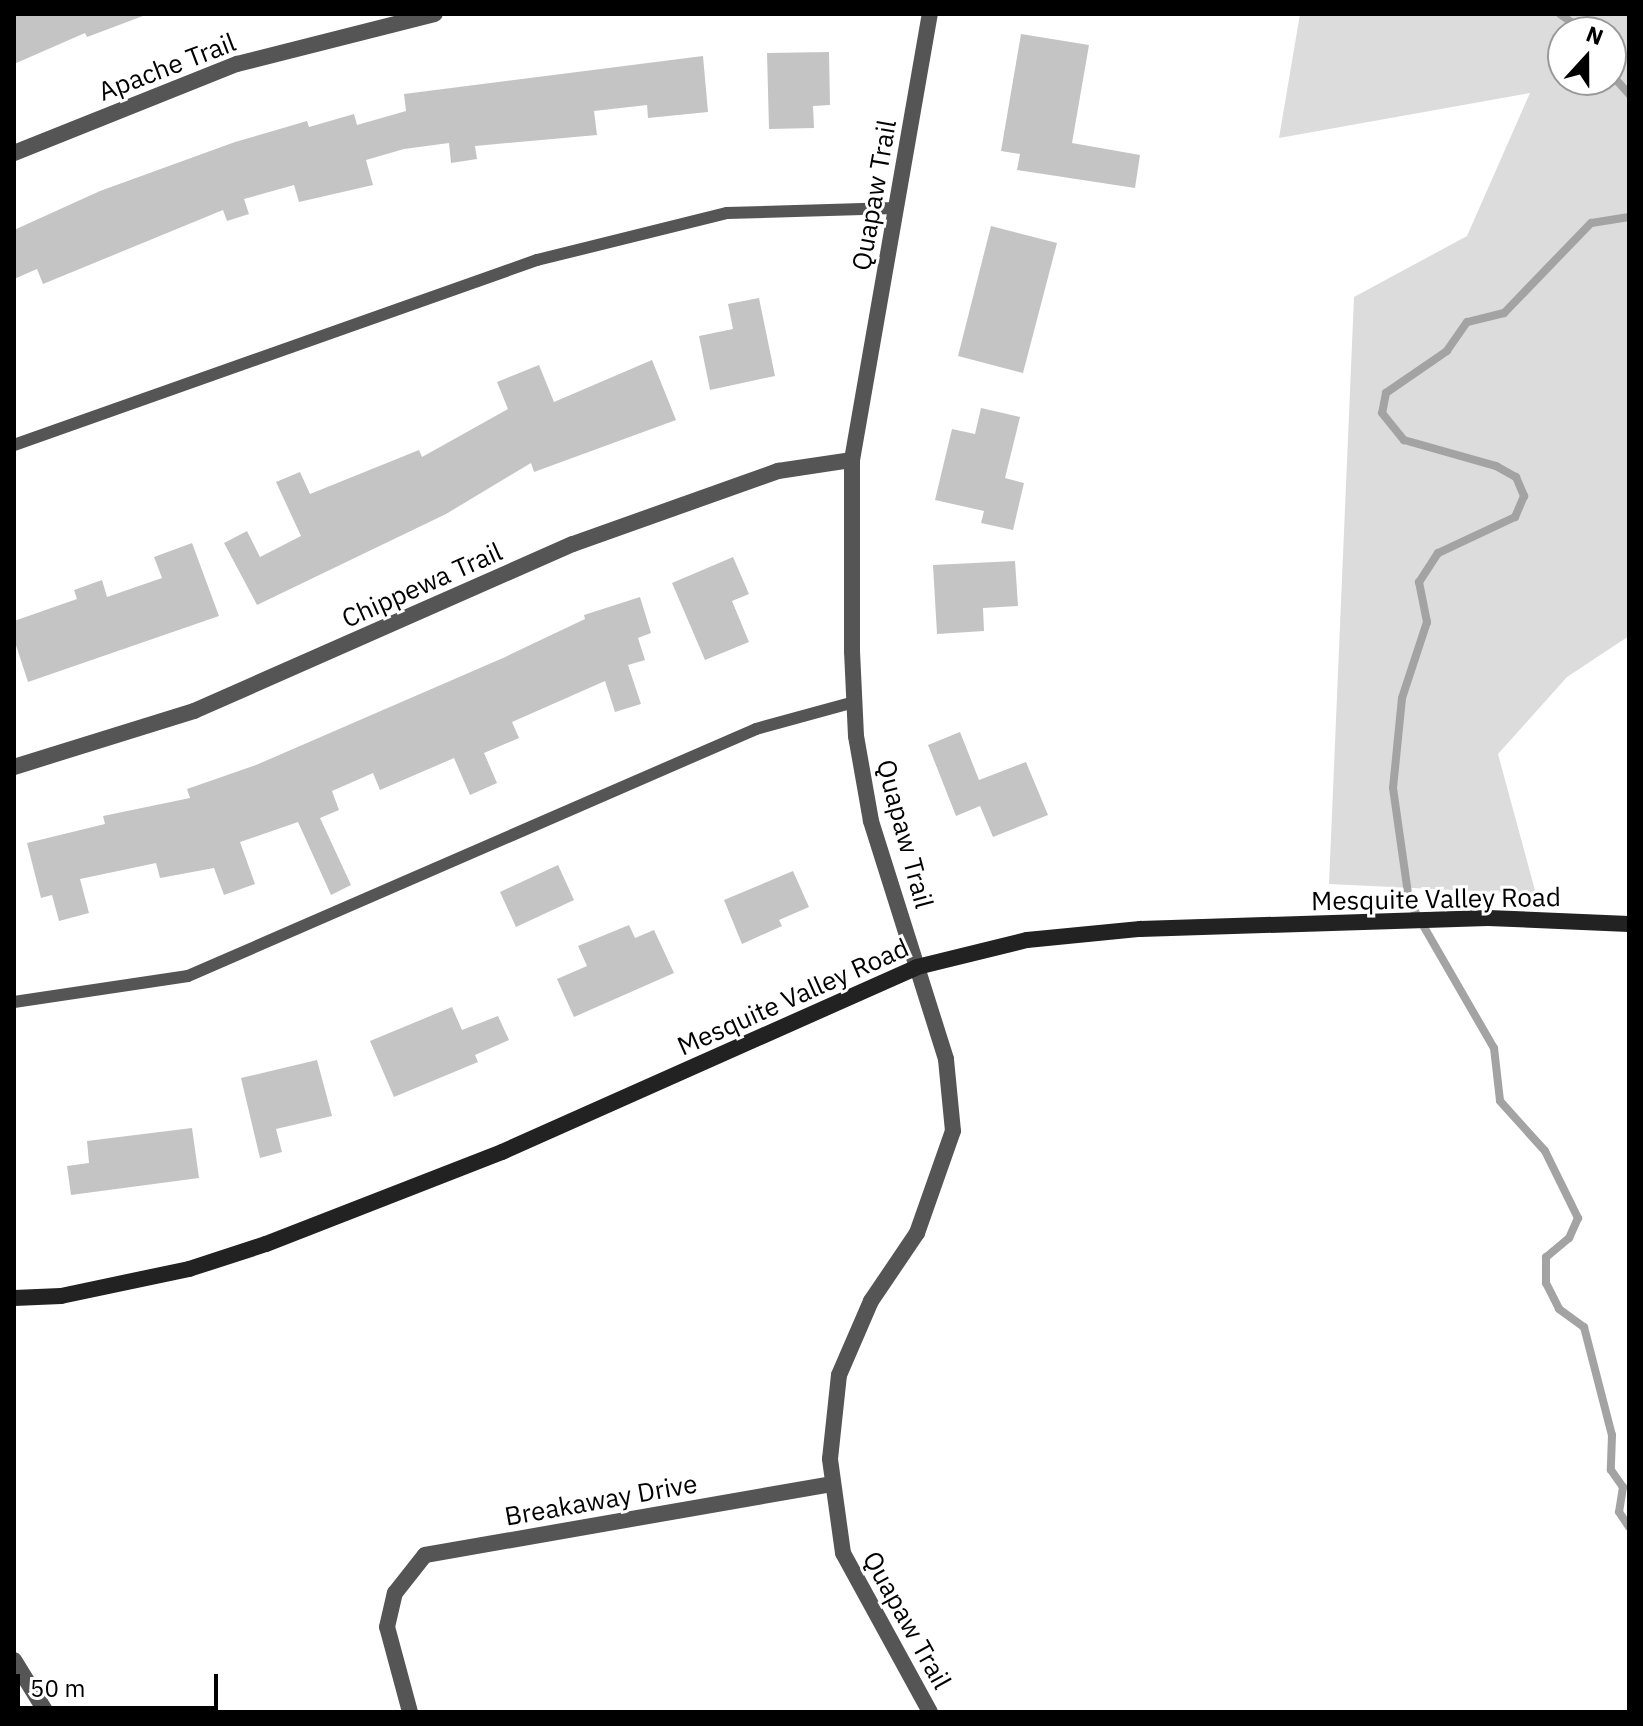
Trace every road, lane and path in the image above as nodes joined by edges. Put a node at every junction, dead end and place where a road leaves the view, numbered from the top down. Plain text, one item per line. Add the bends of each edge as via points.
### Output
1 (435, 14) edge
2 (930, 14) edge
3 (14, 153) edge
4 (896, 208) junction
5 (14, 445) edge
6 (852, 460) junction
7 (854, 702) junction
8 (14, 767) edge
9 (1629, 924) edge
10 (917, 967) junction
11 (14, 1002) edge
12 (14, 1298) edge
13 (833, 1484) junction
14 (14, 1660) edge
15 (46, 1712) edge
16 (410, 1712) edge
17 (930, 1712) edge

1 - 3 street, Apache Trail via 237,64
2 - 4 street, Quapaw Trail
4 - 5 lane via 727,213 537,260
4 - 6 street, Quapaw Trail
6 - 7 street, Quapaw Trail
6 - 8 street, Chippewa Trail via 778,471 588,539 194,711
7 - 10 street, Quapaw Trail via 871,821
7 - 11 lane via 756,729 188,976
9 - 10 street, Mesquite Valley Road via 1488,918 1140,929 1027,940
10 - 12 street, Mesquite Valley Road via 502,1152 266,1244 189,1269 61,1296
10 - 13 street, Quapaw Trail via 946,1059 953,1131 917,1233 871,1301 839,1375 830,1459
13 - 16 street, Breakaway Drive via 425,1555 395,1593 387,1627
13 - 17 street, Quapaw Trail via 843,1553
14 - 15 street

